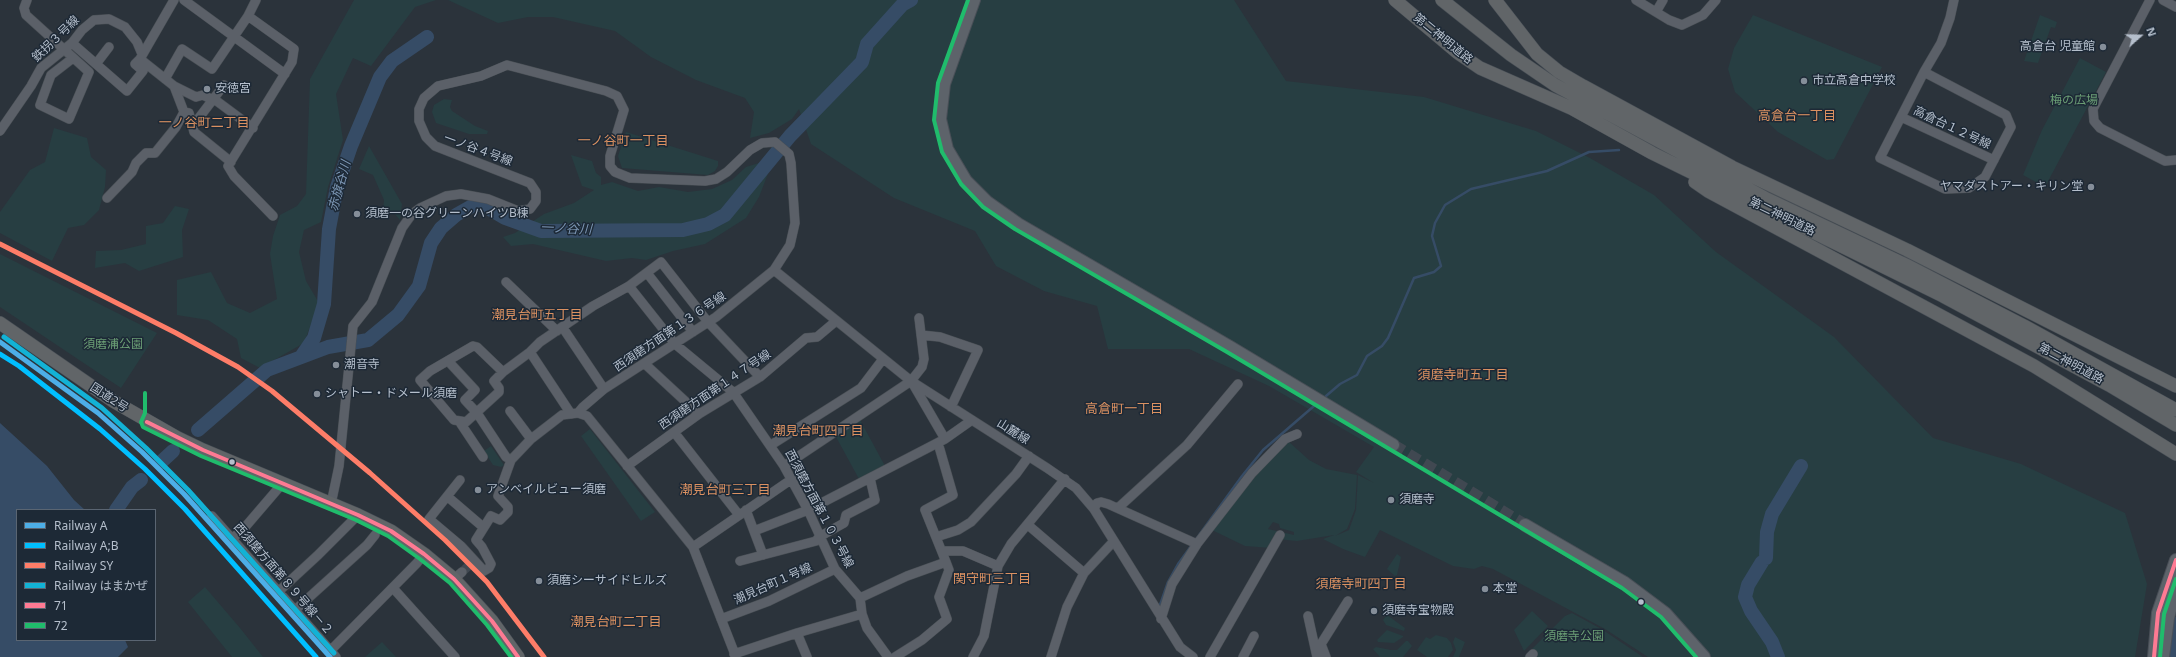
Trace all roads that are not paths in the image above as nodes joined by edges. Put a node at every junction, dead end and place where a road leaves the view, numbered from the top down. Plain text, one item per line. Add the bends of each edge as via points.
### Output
1 (27, 0) edge
2 (174, 0) edge
3 (184, 0) edge
4 (256, 0) edge
5 (974, 0) edge
6 (1395, 0) edge
7 (1442, 0) edge
8 (1495, 0) edge
9 (1636, 0) edge
10 (1663, 0) edge
11 (1716, 0) edge
12 (1954, 0) edge
13 (2150, 0) edge
14 (2163, 0) edge
15 (2176, 7) edge
16 (1656, 12) junction
17 (248, 16) junction
18 (235, 36) junction
19 (72, 43) junction
20 (109, 47) dead end
21 (64, 50) junction
22 (141, 57) junction
23 (73, 58) junction
24 (96, 64) junction
25 (1924, 72) junction
26 (285, 74) junction
27 (165, 79) junction
28 (224, 85) dead end
29 (174, 86) junction
30 (196, 97) junction
31 (1577, 97) junction
32 (216, 101) junction
33 (186, 113) junction
34 (1901, 117) junction
35 (192, 127) junction
36 (253, 128) junction
37 (0, 131) edge
38 (1661, 136) junction
39 (775, 142) joint
40 (1652, 153) junction
41 (1994, 160) junction
42 (2176, 160) edge
43 (231, 162) junction
44 (107, 198) dead end
45 (273, 216) dead end
46 (1860, 249) junction
47 (774, 270) junction
48 (647, 273) junction
49 (506, 282) dead end
50 (629, 286) junction
51 (919, 318) dead end
52 (836, 321) junction
53 (708, 322) junction
54 (0, 323) edge
55 (560, 330) junction
56 (693, 332) junction
57 (921, 335) junction
58 (675, 344) junction
59 (530, 352) junction
60 (883, 358) junction
61 (449, 362) junction
62 (645, 364) junction
63 (503, 372) junction
64 (760, 377) junction
65 (911, 381) junction
66 (1238, 384) dead end
67 (2176, 386) edge
68 (604, 389) junction
69 (733, 392) junction
70 (951, 407) junction
71 (2176, 410) edge
72 (510, 411) dead end
73 (575, 413) junction
74 (477, 414) junction
75 (699, 414) junction
76 (972, 420) junction
77 (460, 421) junction
78 (2176, 425) edge
79 (674, 432) junction
80 (1297, 434) dead end
81 (531, 439) junction
82 (942, 441) junction
83 (771, 445) junction
84 (1393, 445) tunnel mouth
85 (2176, 454) edge
86 (1029, 456) junction
87 (483, 457) dead end
88 (511, 460) junction
89 (627, 466) junction
90 (784, 466) junction
91 (870, 478) junction
92 (792, 479) junction
93 (1065, 479) junction
94 (460, 480) dead end
95 (282, 484) junction
96 (448, 497) junction
97 (331, 504) junction
98 (1118, 508) junction
99 (1094, 509) junction
100 (808, 510) junction
101 (743, 512) junction
102 (358, 515) junction
103 (212, 516) dead end
104 (1028, 525) junction
105 (1525, 525) tunnel mouth
106 (483, 527) junction
107 (754, 531) junction
108 (375, 535) dead end
109 (1280, 535) dead end
110 (819, 537) junction
111 (936, 537) junction
112 (232, 539) junction
113 (1113, 542) junction
114 (1194, 543) junction
115 (693, 547) junction
116 (942, 551) junction
117 (424, 554) junction
118 (763, 555) junction
119 (2176, 560) edge
120 (740, 561) dead end
121 (946, 562) junction
122 (998, 566) junction
123 (835, 569) junction
124 (1084, 573) junction
125 (393, 588) junction
126 (2176, 588) edge
127 (278, 592) junction
128 (860, 598) junction
129 (1348, 600) dead end
130 (294, 611) junction
131 (862, 614) junction
132 (1308, 616) dead end
133 (721, 619) junction
134 (1161, 619) junction
135 (797, 632) junction
136 (1254, 636) dead end
137 (333, 654) edge
138 (735, 656) edge
139 (455, 657) edge
140 (518, 657) edge
141 (807, 657) edge
142 (888, 657) edge
143 (895, 657) edge
144 (973, 657) edge
145 (1052, 657) edge
146 (1193, 657) edge
147 (1210, 657) edge
148 (1243, 657) edge
149 (1317, 657) edge
150 (1326, 657) edge
151 (1704, 657) edge
152 (2154, 657) edge
153 (2163, 657) edge

1 - 21 street via 24,8 26,15
2 - 22 street
3 - 18 street
4 - 17 street
5 - 84 main road via 944,84 940,119 947,149 966,181 987,202 1018,224
6 - 31 highway, 第二神明道路 via 1469,61 1493,74
7 - 31 highway, 第二神明道路 via 1511,54
8 - 31 highway via 1537,54 1559,72
9 - 16 street
10 - 16 street
11 - 16 street via 1703,15 1682,25
12 - 25 street via 1941,43
13 - 42 street via 2092,110 2094,121 2100,128 2166,161
14 - 15 street
17 - 18 street
17 - 26 street via 294,48 292,62
18 - 26 street
18 - 27 street via 212,69 182,49
19 - 21 street, 鉄拐３号線
19 - 22 street, 鉄拐３号線 via 94,20 109,19 125,27 137,42
19 - 24 street
20 - 24 street
21 - 23 street
21 - 37 street, 鉄拐３号線 via 41,68
22 - 24 street via 135,64 143,71 127,91
22 - 27 street
23 - 23 street via 89,72 70,119 40,105 51,75
25 - 34 street
25 - 41 street via 2006,115 2011,127
26 - 36 street
27 - 29 street
28 - 32 street
29 - 30 street
29 - 33 street
30 - 32 street via 203,96
30 - 33 street
31 - 38 highway, 第二神明道路
31 - 40 highway, 第二神明道路
32 - 35 street
32 - 36 street
33 - 35 street
33 - 44 street via 155,153 146,153
34 - 41 street, 高倉台１２号線
34 - 41 street via 1880,158 1945,189 1970,188 1978,184
35 - 43 street via 203,141
36 - 43 street
38 - 46 highway, 第二神明道路 via 1765,198
38 - 67 highway via 1907,250
39 - 47 street, 西須磨方面第１３６号線 via 789,154 794,223 790,245
39 - 97 street, 一ノ谷４号線 via 762,143 750,150 716,179 705,181 630,178 615,172 610,166 610,156 624,110 617,96 507,65 480,76 438,86 424,98 419,109 419,121 426,137 441,149 530,183 536,192 536,201 530,209 518,211 488,199 461,194 446,196 420,208 402,228 372,302 353,327 339,466
40 - 46 highway, 第二神明道路
40 - 85 highway via 1708,191 2034,366
43 - 45 street via 228,166 234,176
46 - 71 highway, 第二神明道路 via 2024,326
46 - 78 highway, 第二神明道路 via 2116,388
47 - 52 street, 山麓線
47 - 53 street, 西須磨方面第１３６号線
48 - 50 street
48 - 53 street via 661,262
48 - 56 street
49 - 55 street
50 - 55 street via 593,306
50 - 58 street, 西須磨方面第１０３号線
51 - 57 street
52 - 60 street, 山麓線
52 - 64 street, 西須磨方面第１４７号線 via 817,337 806,338
53 - 56 street, 西須磨方面第１３６号線
53 - 64 street
54 - 95 highway, 国道2号 via 147,422 203,450
55 - 59 street via 540,342
55 - 68 street
56 - 58 street, 西須磨方面第１３６号線
57 - 65 street via 924,359 922,367
57 - 70 street via 940,337 978,350
58 - 62 street, 西須磨方面第１３６号線
58 - 69 street, 西須磨方面第１０３号線
59 - 63 street
59 - 73 street
60 - 65 street, 山麓線
60 - 83 street via 861,388
61 - 63 street via 473,346
61 - 74 street via 474,390 465,400
61 - 77 street via 430,371 420,380 454,420
62 - 68 street, 西須磨方面第１３６号線
62 - 75 street
63 - 74 street via 494,381 499,392
64 - 69 street, 西須磨方面第１４７号線
65 - 70 street, 山麓線
65 - 82 street
65 - 90 street
66 - 98 street via 1187,445
68 - 73 street, 西須磨方面第１３６号線
69 - 75 street, 西須磨方面第１４７号線
69 - 83 street, 西須磨方面第１０３号線
70 - 76 street, 山麓線
72 - 81 street
73 - 81 street, 西須磨方面第１３６号線 via 562,415
73 - 89 street via 587,416
74 - 77 street via 466,422
74 - 88 street via 506,457
75 - 79 street, 西須磨方面第１４７号線
76 - 82 street
76 - 86 street, 山麓線
77 - 87 street
79 - 89 street, 西須磨方面第１４７号線
79 - 101 street
80 - 114 street via 1285,439 1252,473
81 - 88 street, 西須磨方面第１３６号線
82 - 91 street
82 - 111 street via 953,495 926,510
83 - 90 street, 西須磨方面第１０３号線
86 - 93 street, 山麓線
86 - 111 street via 1016,474 971,522 958,530
88 - 106 street, 西須磨方面第１３６号線 via 498,496 508,507 508,512 500,520 491,516
89 - 115 street
90 - 92 street, 西須磨方面第１０３号線
91 - 100 street
91 - 110 street via 874,500 846,515 844,524
92 - 100 street, 西須磨方面第１０３号線
92 - 101 street
93 - 99 street, 山麓線
93 - 104 street
94 - 96 street
95 - 97 highway, 国道2号
95 - 112 street
96 - 106 street
96 - 106 street via 430,518 484,571 491,564 476,540
97 - 102 highway, 国道2号
98 - 99 street via 1101,502 1097,503
98 - 114 street
99 - 113 street, 山麓線
100 - 107 street
100 - 110 street, 西須磨方面第１０３号線
101 - 107 street
101 - 115 street
102 - 117 highway, 国道2号 via 391,531
102 - 127 street
103 - 112 street, 西須磨方面第８９号線－２
104 - 122 street via 1011,544
104 - 124 street
105 - 151 main road via 1625,583 1665,613
107 - 118 street
108 - 130 street
109 - 147 street
110 - 118 street via 816,541
110 - 123 street, 西須磨方面第１０３号線
111 - 116 street
112 - 127 street, 西須磨方面第８９号線－２
113 - 124 street
113 - 134 street, 山麓線
114 - 134 street via 1172,584
115 - 133 street
116 - 121 street
116 - 122 street via 963,551
117 - 125 street
117 - 140 highway, 国道2号 via 458,576
118 - 120 street
119 - 152 main road via 2158,613
121 - 128 street via 907,576
121 - 143 street via 949,570 940,597 947,619 922,640
122 - 144 street via 984,636
123 - 128 street, 西須磨方面第１０３号線
123 - 133 street, 潮見台町１号線 via 769,601
124 - 145 street via 1067,607
125 - 137 street
125 - 139 street
126 - 153 main road via 2168,618
127 - 130 street, 西須磨方面第８９号線－２
128 - 131 street
129 - 150 street via 1321,644
130 - 137 street, 西須磨方面第８９号線－２
131 - 135 street
131 - 142 street via 867,628
132 - 149 street
133 - 138 street
134 - 146 street, 山麓線 via 1180,647
135 - 138 street
135 - 141 street
136 - 148 street

